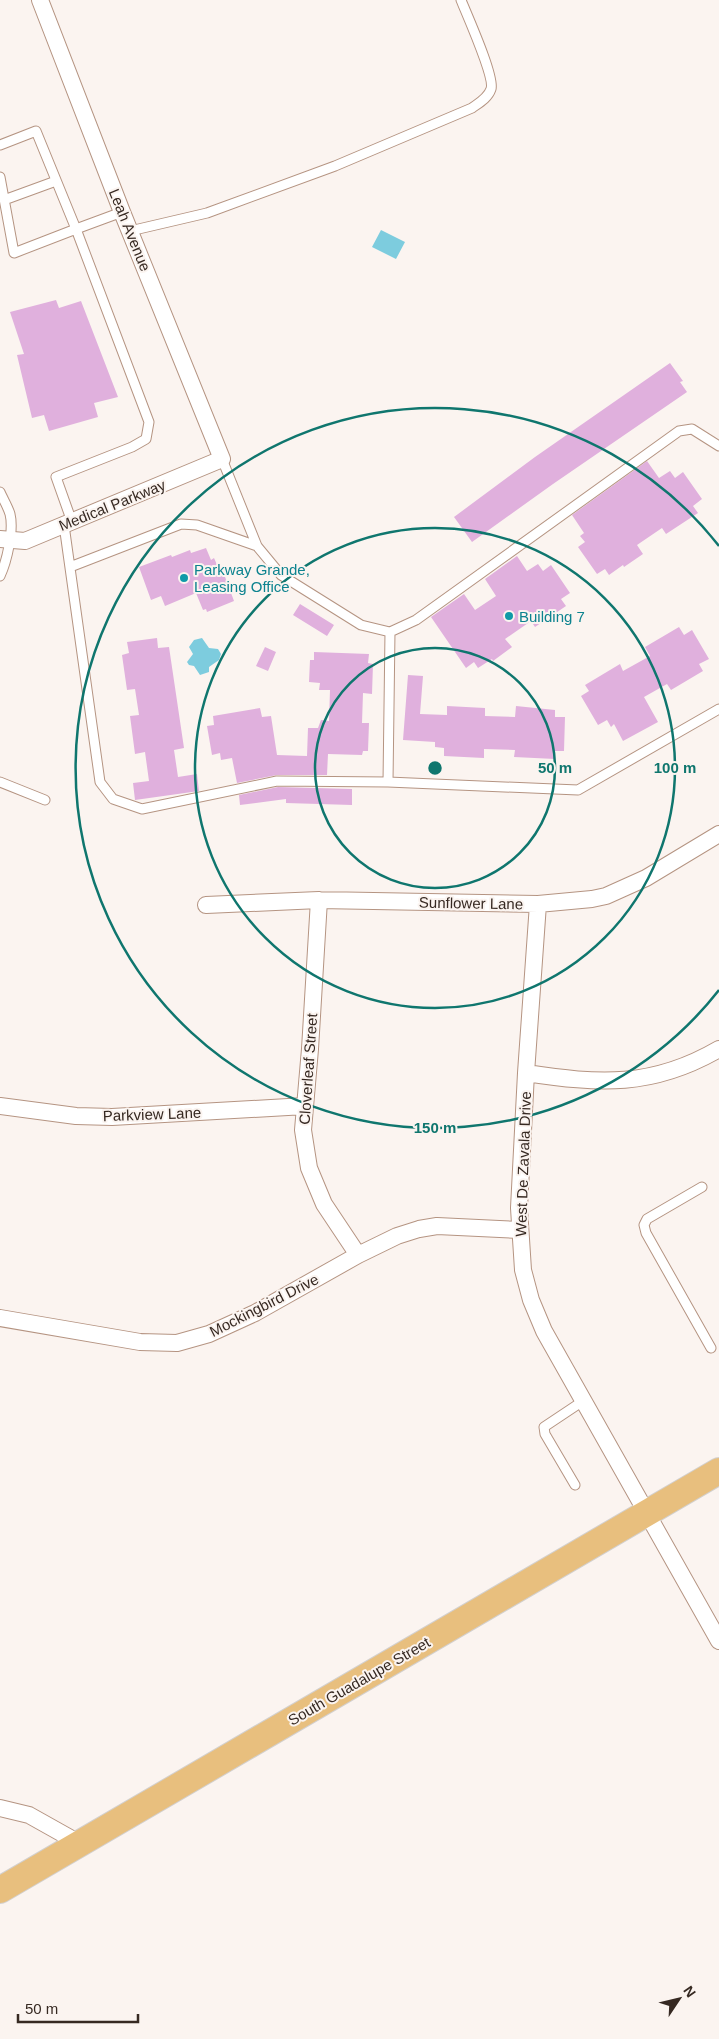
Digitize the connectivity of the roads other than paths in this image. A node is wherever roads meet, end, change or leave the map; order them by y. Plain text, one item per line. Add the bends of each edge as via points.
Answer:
1 (40, 0) edge
2 (461, 0) edge
3 (0, 145) edge
4 (0, 177) edge
5 (56, 181) junction
6 (4, 200) junction
7 (122, 212) junction
8 (76, 230) junction
9 (130, 231) junction
10 (719, 446) edge
11 (222, 459) junction
12 (0, 492) edge
13 (68, 523) junction
14 (5, 539) edge
15 (257, 546) junction
16 (70, 567) junction
17 (0, 576) edge
18 (390, 632) junction
19 (719, 709) edge
20 (0, 782) edge
21 (388, 782) junction
22 (45, 800) dead end
23 (719, 834) edge
24 (319, 900) junction
25 (538, 904) junction
26 (206, 905) dead end
27 (719, 1049) edge
28 (526, 1073) junction
29 (0, 1106) edge
30 (305, 1106) junction
31 (702, 1187) dead end
32 (520, 1230) junction
33 (358, 1255) junction
34 (0, 1318) edge
35 (711, 1348) dead end
36 (583, 1401) junction
37 (719, 1472) edge
38 (575, 1485) dead end
39 (646, 1514) junction
40 (719, 1641) edge
41 (0, 1808) edge
42 (80, 1843) junction
43 (0, 1890) edge

1 - 7 street, Leah Avenue
2 - 9 lane via 489,70 492,87 488,96 472,108 335,166 206,213
3 - 5 lane via 36,131
4 - 6 lane
5 - 6 lane
5 - 8 lane
6 - 8 lane via 14,253
7 - 8 lane
7 - 9 street, Leah Avenue
8 - 13 lane via 149,422 146,439 56,478
9 - 11 street, Leah Avenue
10 - 18 lane via 692,429 679,431 416,620
11 - 13 street, Medical Parkway
11 - 15 lane
12 - 14 lane via 10,515
13 - 14 street, Medical Parkway via 24,541
13 - 16 lane
14 - 17 lane via 5,564
15 - 16 lane via 197,525 181,524
15 - 18 lane via 281,576 361,625
16 - 21 lane via 100,782 113,799 142,809 277,781
18 - 21 lane
19 - 21 lane via 578,790
20 - 22 lane
23 - 25 street, Sunflower Lane via 646,878 606,896
24 - 25 street, Sunflower Lane
24 - 26 street, Sunflower Lane
24 - 30 street, Cloverleaf Street
25 - 28 street, West De Zavala Drive
27 - 28 street via 699,1061 635,1080 578,1081
28 - 32 street, West De Zavala Drive
29 - 30 street, Parkview Lane via 76,1116 112,1117
30 - 33 street, Cloverleaf Street via 304,1130 309,1168 324,1204
31 - 35 lane via 647,1219 644,1225
32 - 33 street, Mockingbird Drive via 437,1226 397,1236
32 - 36 street, West De Zavala Drive via 523,1270 531,1300 544,1331
33 - 34 street, Mockingbird Drive via 210,1334 177,1343 140,1342
36 - 38 lane via 544,1427 544,1434
36 - 39 street, West De Zavala Drive
37 - 39 main road, South Guadalupe Street
39 - 40 street, West De Zavala Drive
39 - 42 main road, South Guadalupe Street
41 - 42 street via 29,1815
42 - 43 main road, South Guadalupe Street

